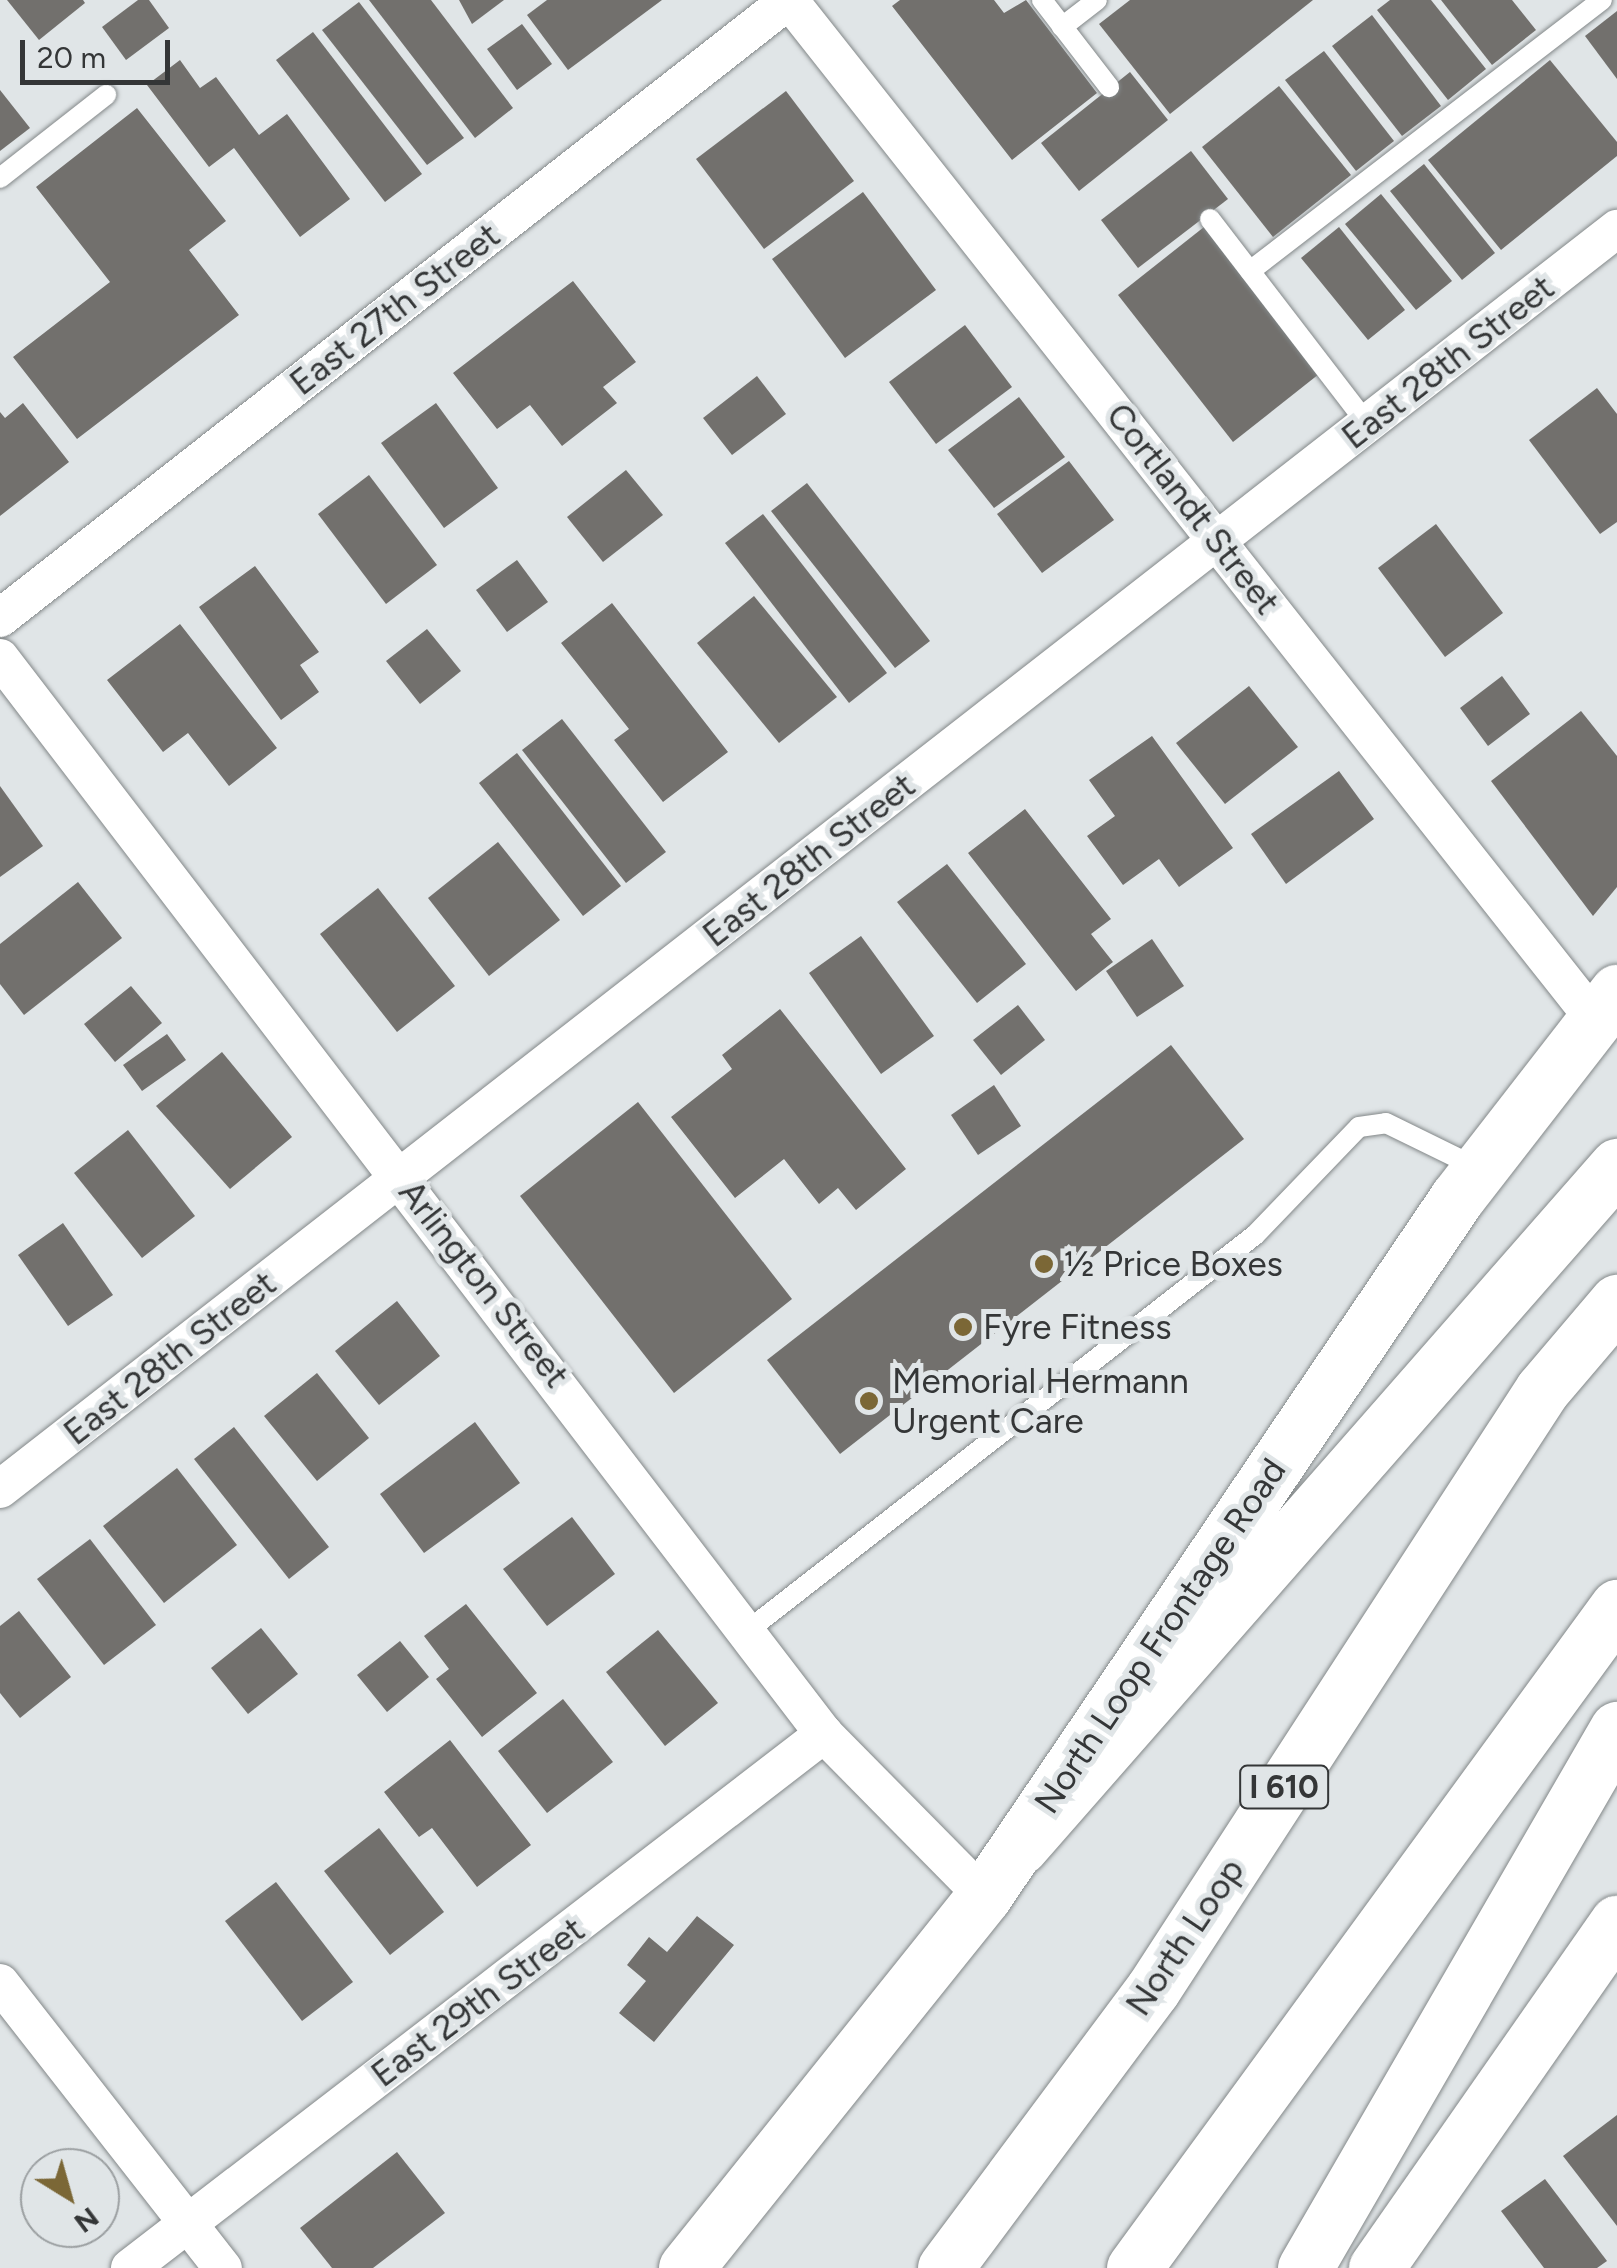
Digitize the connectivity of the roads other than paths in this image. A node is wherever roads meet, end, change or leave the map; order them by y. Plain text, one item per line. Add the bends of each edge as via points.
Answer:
1 (789, 0) edge
2 (1042, 0) edge
3 (1097, 0) edge
4 (1602, 0) edge
5 (1062, 26) junction
6 (1109, 87) dead end
7 (106, 95) dead end
8 (0, 178) edge
9 (1210, 219) dead end
10 (1617, 229) edge
11 (1250, 271) junction
12 (1368, 425) junction
13 (1219, 541) junction
14 (0, 618) edge
15 (0, 658) edge
16 (1606, 1006) edge
17 (1617, 1166) edge
18 (1480, 1169) junction
19 (401, 1176) junction
20 (1617, 1302) edge
21 (0, 1489) edge
22 (1617, 1607) edge
23 (751, 1628) junction
24 (1617, 1729) edge
25 (824, 1734) junction
26 (1020, 1847) junction
27 (984, 1896) junction
28 (1617, 1923) edge
29 (0, 1984) edge
30 (186, 2224) junction
31 (130, 2268) edge
32 (223, 2268) edge
33 (686, 2268) edge
34 (945, 2268) edge
35 (1134, 2268) edge
36 (1305, 2268) edge
37 (1376, 2268) edge

1 - 13 street, Cortlandt Street
1 - 14 street, East 27th Street
2 - 5 lane
3 - 5 lane
4 - 11 lane
5 - 6 lane
7 - 8 lane
9 - 11 lane
10 - 12 street, East 28th Street
11 - 12 lane
12 - 13 street, East 28th Street
13 - 16 street, Cortlandt Street
13 - 19 street, East 28th Street
15 - 19 street, Arlington Street
16 - 18 main road, North Loop Frontage Road
17 - 26 main road
18 - 23 lane via 1386,1123 1359,1127 1255,1235
18 - 26 main road, North Loop Frontage Road via 1187,1588
19 - 21 street, East 28th Street
19 - 23 street, Arlington Street
20 - 34 main road, North Loop / I 610 via 1542,1390 1153,1989
22 - 35 main road
23 - 25 street, Arlington Street
24 - 36 main road
25 - 27 street, Arlington Street
25 - 30 street, East 29th Street
26 - 27 main road, North Loop Frontage Road
27 - 33 main road, North Loop Frontage Road
28 - 37 main road
29 - 30 street
30 - 31 street, East 29th Street
30 - 32 street

